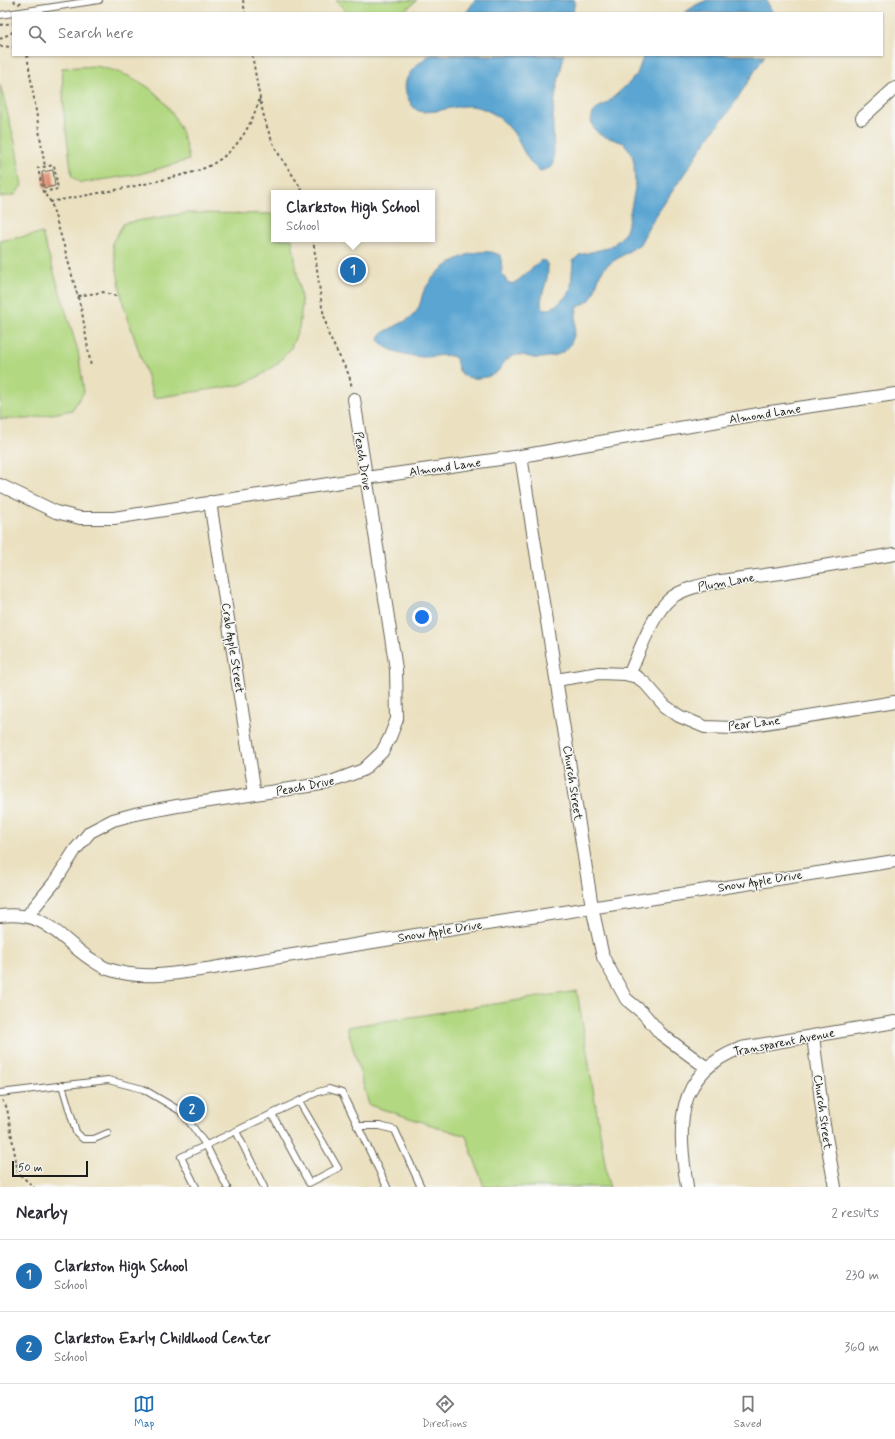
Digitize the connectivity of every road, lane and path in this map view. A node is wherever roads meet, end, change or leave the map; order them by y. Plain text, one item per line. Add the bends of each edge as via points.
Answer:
1 (23, 0) edge
2 (99, 0) edge
3 (243, 0) edge
4 (19, 4) dead end
5 (20, 12) edge
6 (245, 12) edge
7 (12, 13) edge
8 (0, 15) edge
9 (12, 23) edge
10 (0, 25) edge
11 (12, 33) edge
12 (0, 39) edge
13 (0, 46) edge
14 (12, 47) edge
15 (27, 56) edge
16 (252, 56) edge
17 (895, 88) edge
18 (260, 98) junction
19 (862, 118) dead end
20 (45, 167) junction
21 (302, 190) edge
22 (43, 192) junction
23 (50, 202) junction
24 (313, 242) edge
25 (78, 296) junction
26 (119, 297) dead end
27 (91, 367) dead end
28 (895, 394) edge
29 (354, 399) joint
30 (521, 456) junction
31 (366, 478) junction
32 (0, 485) edge
33 (210, 502) junction
34 (895, 554) edge
35 (629, 675) junction
36 (556, 680) junction
37 (895, 702) edge
38 (255, 794) junction
39 (895, 861) edge
40 (592, 907) junction
41 (0, 916) edge
42 (27, 916) junction
43 (895, 1022) edge
44 (813, 1036) junction
45 (707, 1068) junction
46 (62, 1085) junction
47 (0, 1093) edge
48 (0, 1097) edge
49 (300, 1101) junction
50 (272, 1114) junction
51 (357, 1126) junction
52 (236, 1131) junction
53 (108, 1133) dead end
54 (206, 1145) junction
55 (34, 1187) edge
56 (196, 1187) edge
57 (227, 1187) edge
58 (264, 1187) edge
59 (387, 1187) edge
60 (421, 1187) edge
61 (688, 1187) edge
62 (835, 1187) edge

1 - 4 path
2 - 5 lane
3 - 6 path
7 - 8 lane
9 - 10 path
11 - 12 path
13 - 14 path
15 - 20 path
16 - 18 path
17 - 19 street
18 - 21 path via 274,146
18 - 23 path via 243,137 216,162 193,172 166,179
20 - 22 path via 38,168
20 - 22 path via 54,166 58,189
22 - 23 path
23 - 25 path
24 - 29 path via 322,307 329,336 349,375
25 - 26 path via 103,292
25 - 27 path
28 - 30 street, Almond Lane via 770,412
29 - 31 street, Peach Drive
30 - 31 street, Almond Lane
30 - 36 street, Church Street
31 - 33 street, Almond Lane
31 - 38 street, Peach Drive via 396,669 397,719 382,752 363,770 328,783
32 - 33 street, Almond Lane via 56,512 80,518 114,518
33 - 38 street, Crab Apple Street
34 - 35 street, Plum Lane via 713,582 679,594 671,598 660,610
35 - 36 street via 599,673
35 - 37 street, Pear Lane via 645,683 665,706 679,716 705,727 734,728
36 - 40 street, Church Street
38 - 42 street, Peach Drive via 135,814 113,820 90,832
39 - 40 street, Snow Apple Drive
40 - 42 street, Snow Apple Drive via 157,976 126,974 106,968 75,947 62,934
40 - 45 street, Church Street via 603,957 626,999 643,1013 661,1034
41 - 42 street, Snow Apple Drive
43 - 44 street, Transparent Avenue
44 - 45 street, Transparent Avenue via 741,1048 726,1054
44 - 62 street, Church Street
45 - 61 street, Transparent Avenue via 696,1079 684,1109 683,1157
46 - 47 lane
46 - 53 lane via 76,1132 83,1139 94,1139
46 - 54 lane via 108,1080 143,1089 182,1112
48 - 55 path via 7,1108 18,1173
49 - 50 lane
49 - 50 lane via 338,1168 309,1183
49 - 51 lane via 318,1092 329,1090 342,1093
50 - 52 lane
51 - 59 lane
51 - 60 lane via 380,1126 395,1130
52 - 54 lane
52 - 58 lane
54 - 56 lane via 181,1157
54 - 57 lane

